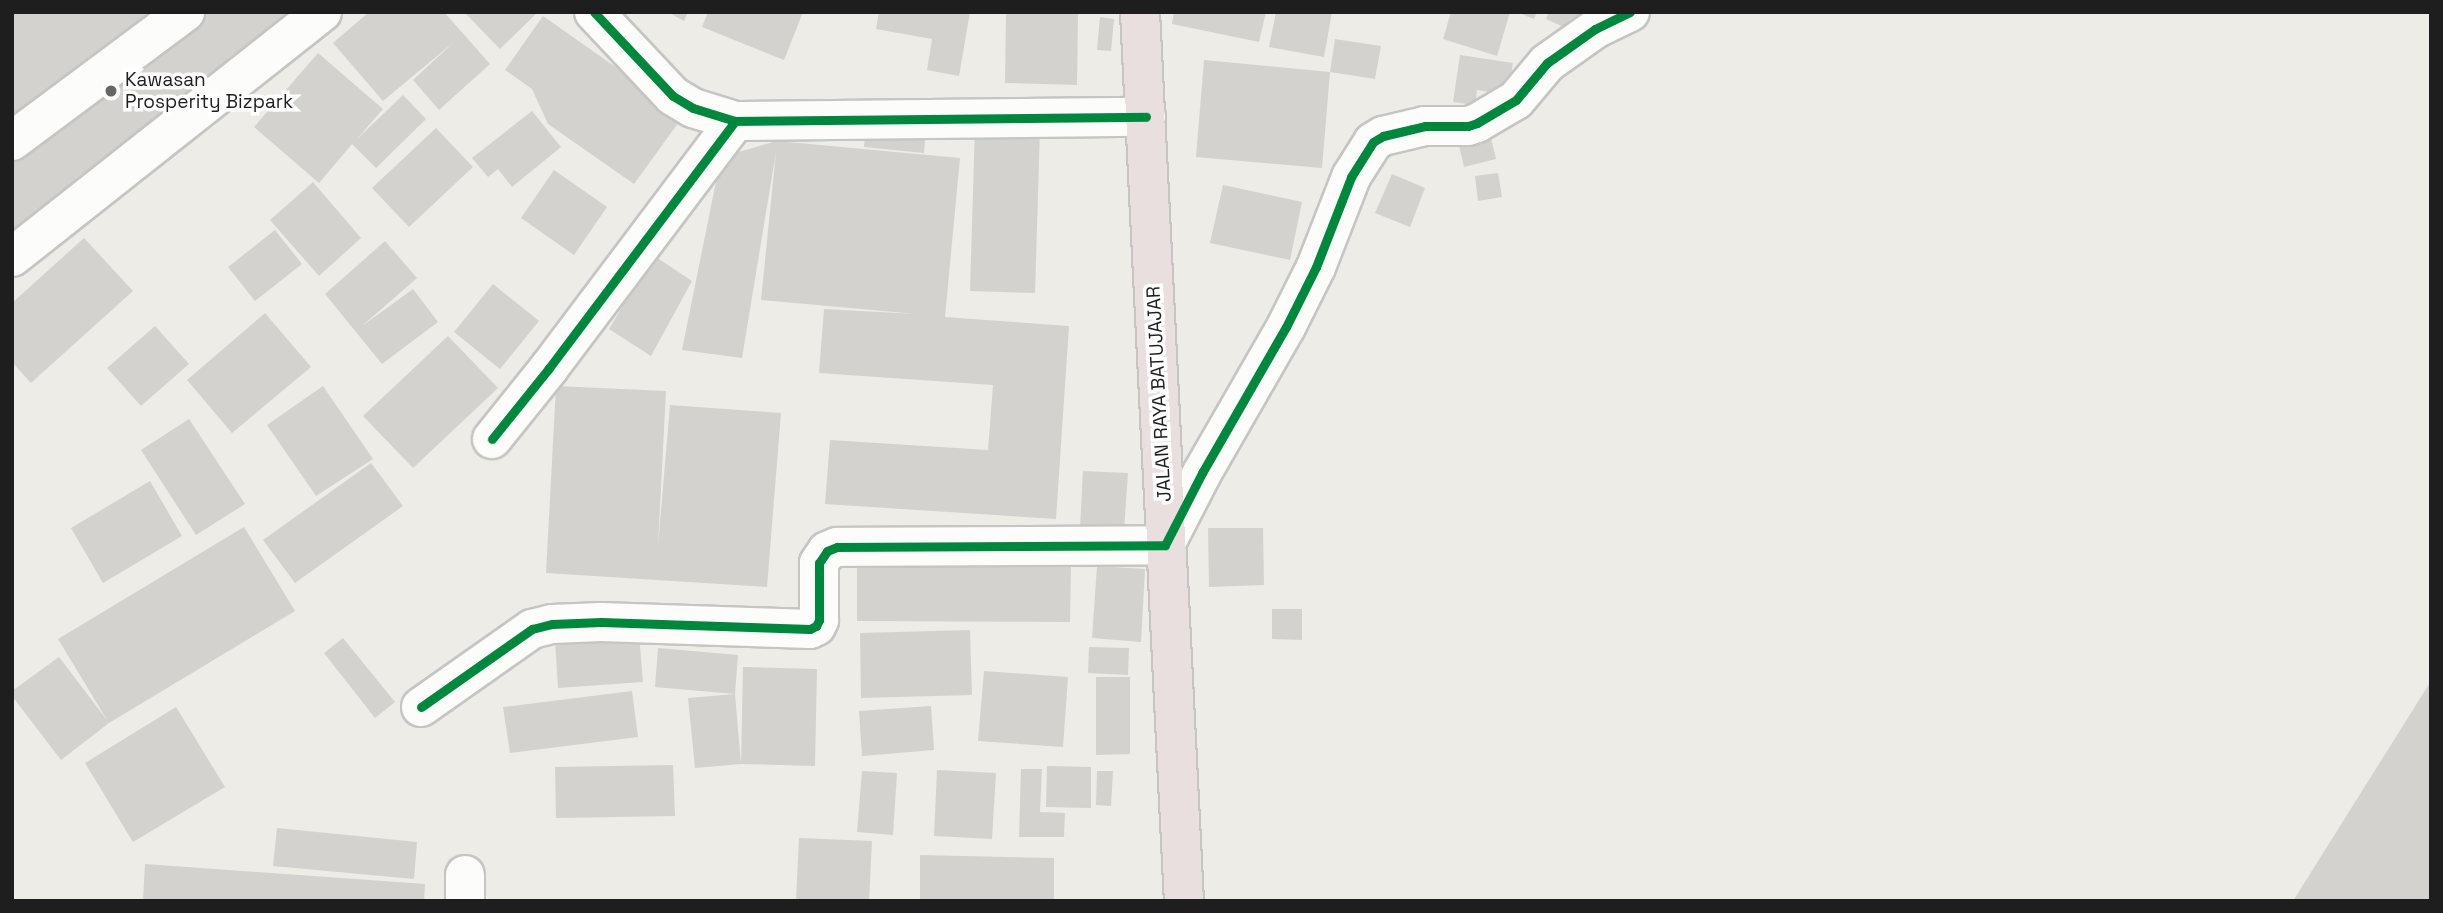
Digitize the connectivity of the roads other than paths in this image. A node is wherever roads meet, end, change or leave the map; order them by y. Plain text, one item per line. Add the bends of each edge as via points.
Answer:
1 (185, 12) edge
2 (323, 12) edge
3 (594, 12) edge
4 (1140, 12) edge
5 (1630, 12) edge
6 (1146, 117) junction
7 (735, 121) junction
8 (12, 141) edge
9 (12, 257) edge
10 (492, 439) dead end
11 (1165, 545) junction
12 (421, 708) dead end
13 (1184, 901) edge

1 - 8 street
2 - 9 street
3 - 7 street via 673,96 693,108
4 - 6 highway, JALAN RAYA BATUJAJAR
5 - 11 street via 1595,29 1548,63 1516,100 1477,123 1425,126 1373,142 1351,177 1316,267 1286,327
6 - 7 street
6 - 11 highway, JALAN RAYA BATUJAJAR
7 - 10 street
11 - 12 street via 837,547 827,551 819,563 819,620 810,629 552,624 532,629
11 - 13 highway, JALAN RAYA BATUJAJAR

